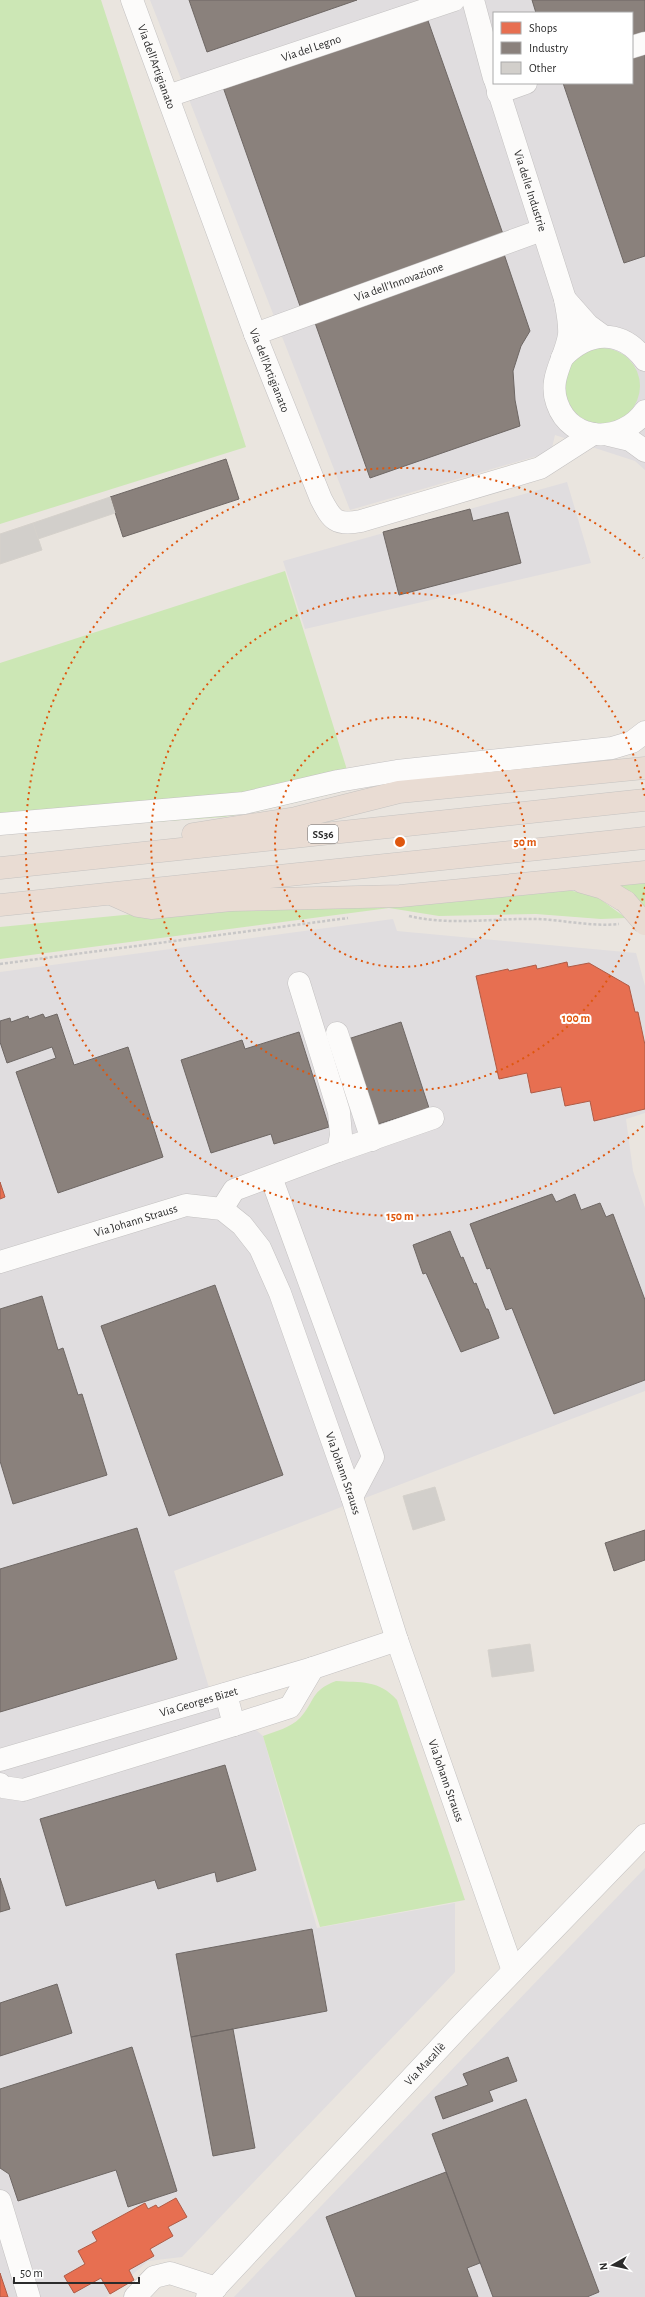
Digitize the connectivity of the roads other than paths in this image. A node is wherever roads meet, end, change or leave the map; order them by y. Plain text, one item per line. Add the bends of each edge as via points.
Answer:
1 (132, 0) edge
2 (454, 0) edge
3 (473, 0) edge
4 (645, 43) edge
5 (633, 47) edge
6 (493, 73) edge
7 (496, 84) edge
8 (168, 96) junction
9 (542, 230) junction
10 (565, 299) junction
11 (255, 334) junction
12 (611, 338) junction
13 (645, 339) edge
14 (562, 358) junction
15 (645, 360) edge
16 (645, 411) edge
17 (565, 418) junction
18 (601, 435) junction
19 (645, 451) edge
20 (554, 460) junction
21 (645, 732) edge
22 (645, 760) edge
23 (645, 768) edge
24 (620, 770) junction
25 (645, 800) edge
26 (0, 824) edge
27 (645, 838) edge
28 (99, 857) junction
29 (0, 868) edge
30 (645, 872) edge
31 (562, 880) junction
32 (104, 894) junction
33 (0, 905) edge
34 (632, 916) edge
35 (299, 983) dead end
36 (337, 1033) dead end
37 (433, 1118) dead end
38 (372, 1140) junction
39 (338, 1151) junction
40 (271, 1177) junction
41 (222, 1209) junction
42 (0, 1262) edge
43 (352, 1497) junction
44 (397, 1640) junction
45 (314, 1668) junction
46 (226, 1694) junction
47 (234, 1725) junction
48 (0, 1760) edge
49 (0, 1784) edge
50 (645, 1835) edge
51 (513, 1971) junction
52 (0, 2201) edge
53 (212, 2293) edge
54 (30, 2297) edge
55 (135, 2297) edge

1 - 8 street, Via dell'Artigianato
2 - 8 street, Via del Legno
3 - 6 street, Via delle Industrie
4 - 5 street
7 - 9 street, Via delle Industrie
8 - 11 street, Via dell'Artigianato
9 - 10 street, Via delle Industrie
9 - 11 street, Via dell'Innovazione
10 - 12 street, Via delle Industrie via 588,325
10 - 14 street, Via delle Industrie via 569,334
11 - 20 street, Via dell'Artigianato via 321,499 337,522 345,524 361,521 540,468
12 - 13 street
12 - 14 street, Via delle Industrie via 587,339 573,347
12 - 15 street, Via delle Industrie via 633,347
14 - 17 street, Via delle Industrie via 555,373 554,389 557,404
16 - 18 street via 639,420 625,430
17 - 18 street, Via delle Industrie via 578,428
17 - 20 street via 566,432
18 - 19 street, Via delle Industrie via 630,440
18 - 20 street, Via dell'Artigianato
21 - 26 street via 632,742 612,748 397,771 338,781 244,803
22 - 24 highway
23 - 24 highway
24 - 28 highway via 399,792 296,818 206,831
25 - 28 highway, SS36
27 - 32 highway
28 - 29 highway, SS36
30 - 31 highway
31 - 32 highway via 394,897 231,900 151,908 138,906 116,895
31 - 34 highway via 576,880 603,888
32 - 33 highway
35 - 39 street via 339,1112 341,1135
36 - 38 street
37 - 38 street
38 - 39 street
39 - 40 street
40 - 41 street via 234,1190
40 - 43 street via 373,1458
41 - 42 street, Via Johann Strauss via 186,1205
41 - 43 street, Via Johann Strauss via 242,1225 260,1248 280,1293
43 - 44 street, Via Johann Strauss
44 - 45 street, Via Georges Bizet
44 - 51 street, Via Johann Strauss
45 - 46 street, Via Georges Bizet
45 - 47 street via 290,1707
46 - 47 street
46 - 48 street, Via Georges Bizet
47 - 49 street via 23,1790 3,1787
50 - 51 street, Via Macallè
51 - 53 street, Via Macallè
52 - 54 street
53 - 55 street via 170,2273 154,2277

